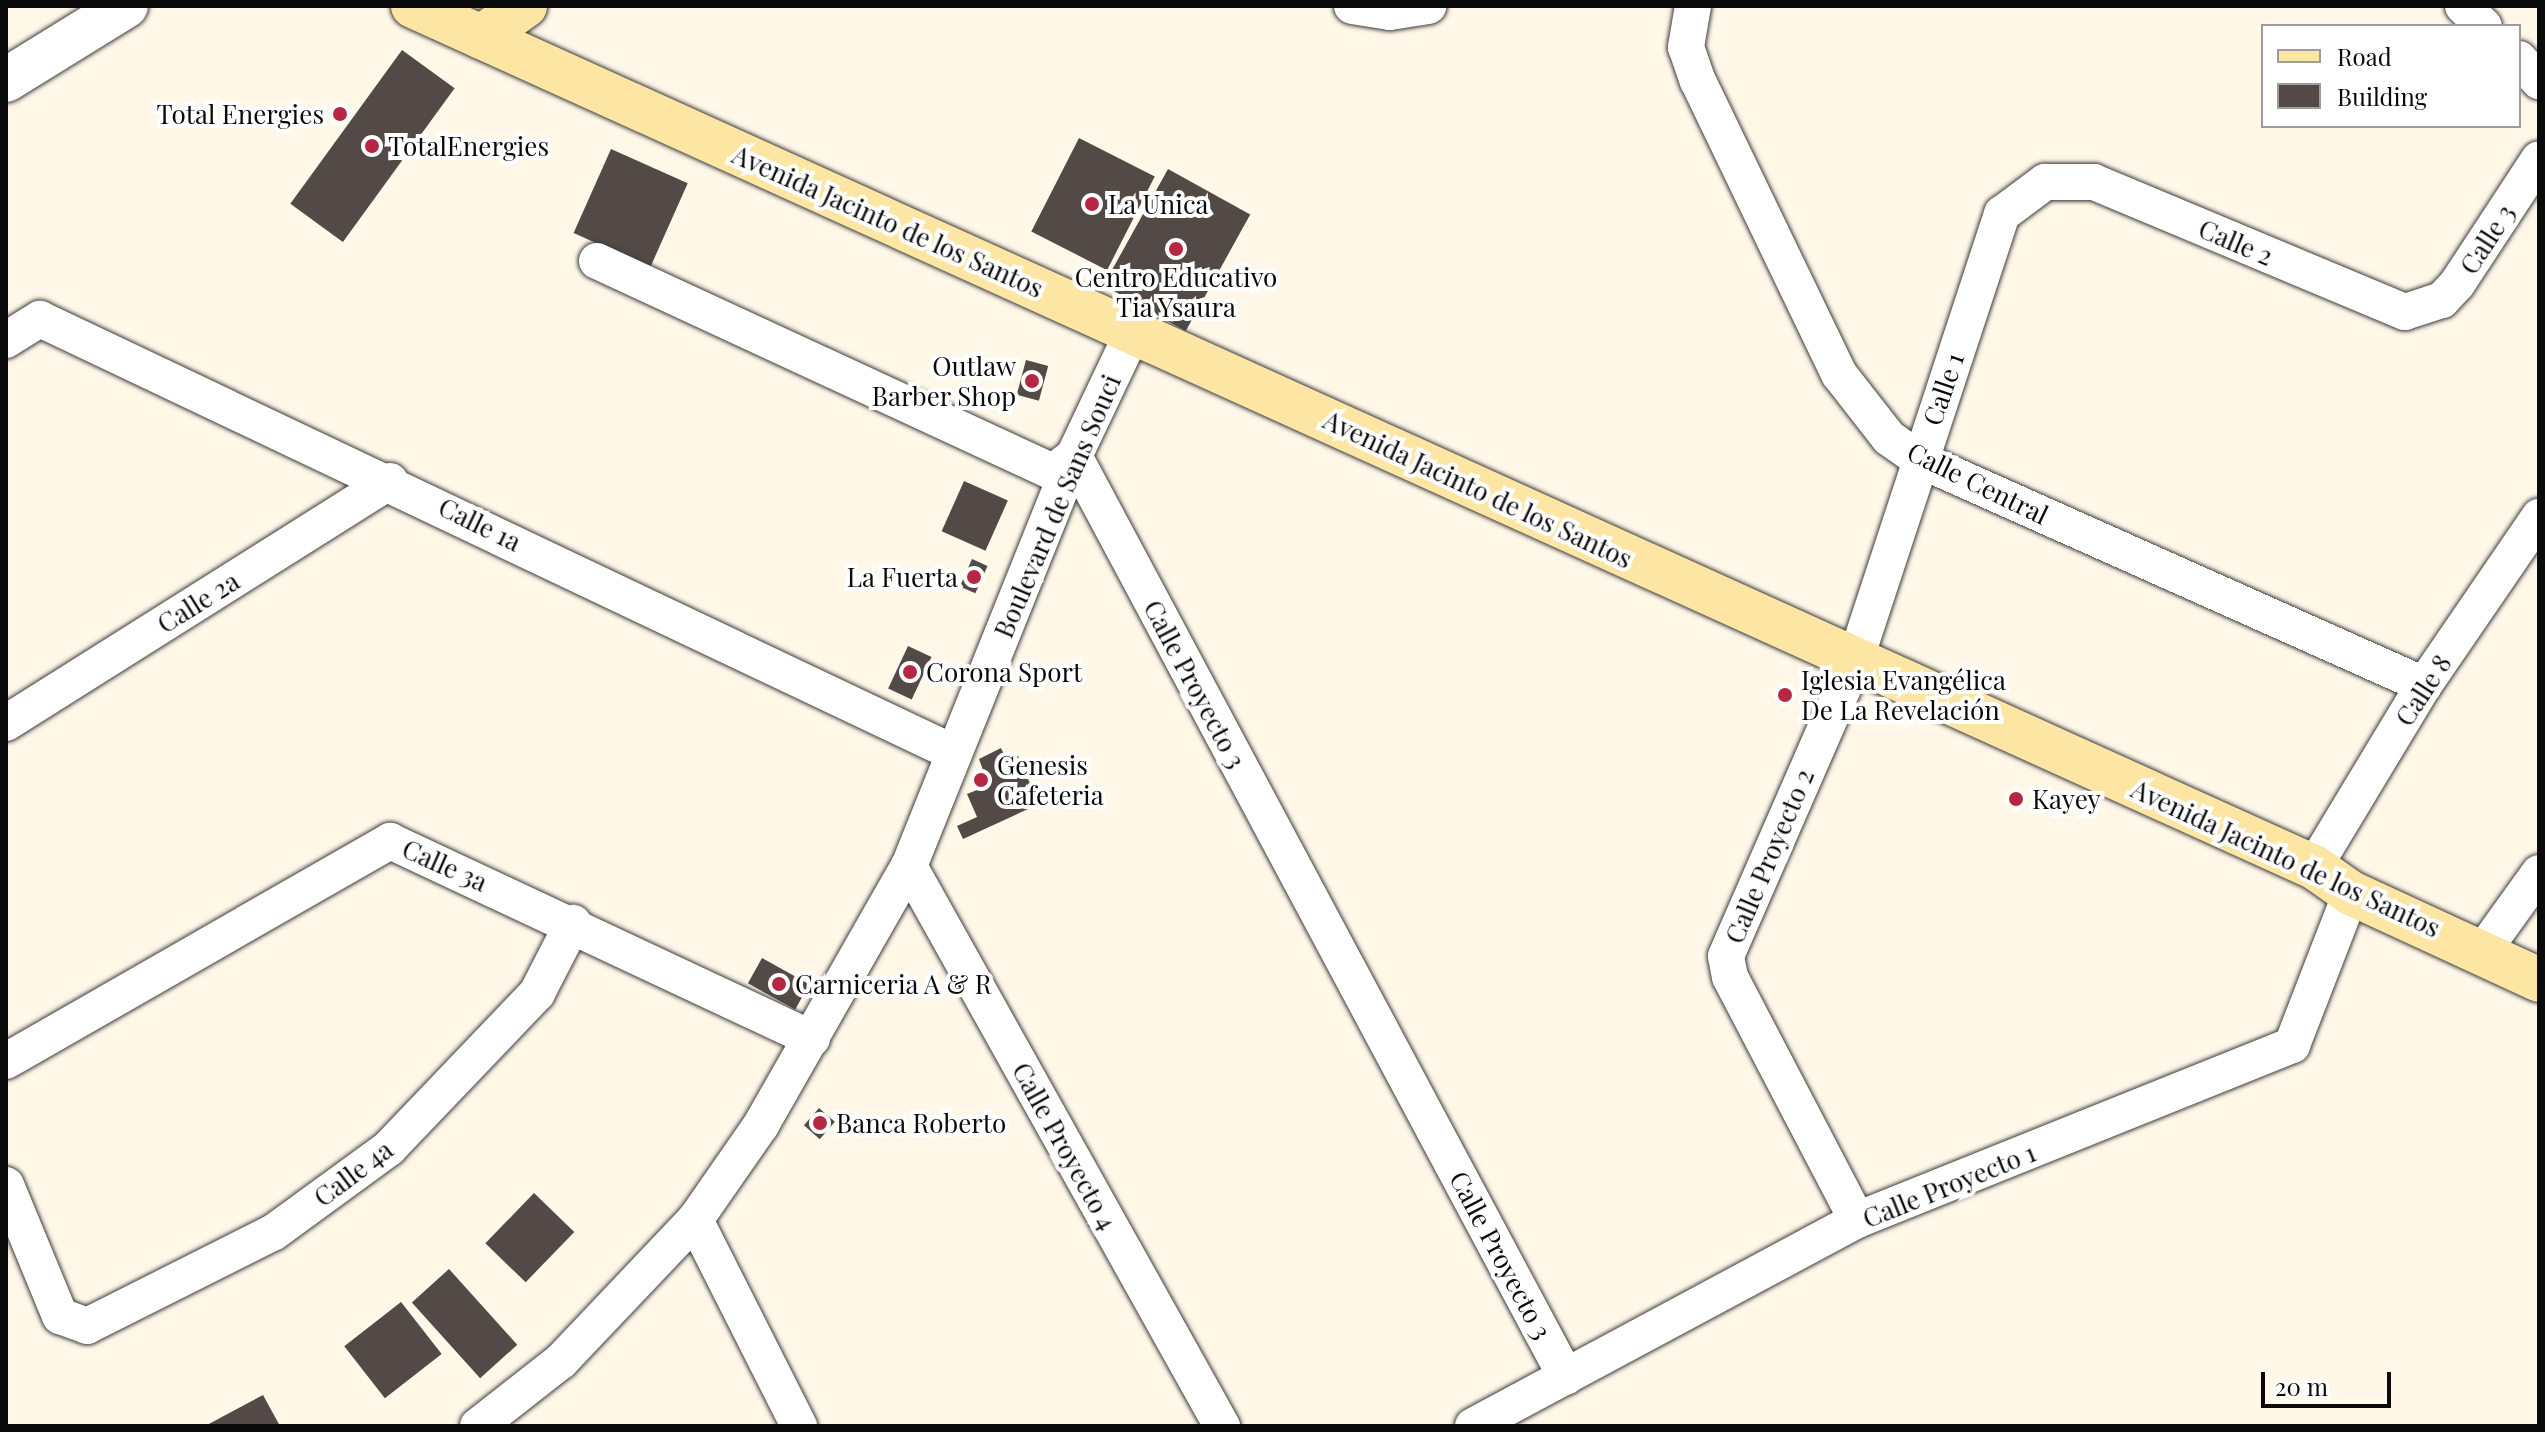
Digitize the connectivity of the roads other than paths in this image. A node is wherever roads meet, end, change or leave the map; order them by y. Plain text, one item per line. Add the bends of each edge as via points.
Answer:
1 (126, 6) edge
2 (413, 6) edge
3 (525, 6) edge
4 (1352, 6) edge
5 (1429, 6) edge
6 (1693, 6) edge
7 (2463, 6) edge
8 (2482, 24) edge
9 (481, 37) junction
10 (2521, 61) edge
11 (6, 80) edge
12 (2539, 81) edge
13 (2539, 159) edge
14 (2045, 182) joint
15 (597, 261) dead end
16 (2425, 309) joint
17 (1133, 332) junction
18 (6, 340) edge
19 (1074, 456) junction
20 (1920, 460) junction
21 (390, 481) junction
22 (2539, 517) edge
23 (1855, 661) junction
24 (2424, 685) junction
25 (6, 723) edge
26 (954, 753) junction
27 (909, 866) junction
28 (2314, 867) junction
29 (2539, 873) edge
30 (2351, 893) junction
31 (573, 923) junction
32 (2483, 951) junction
33 (2539, 980) edge
34 (812, 1039) junction
35 (6, 1061) edge
36 (6, 1185) edge
37 (695, 1220) junction
38 (1857, 1220) junction
39 (1566, 1377) junction
40 (478, 1426) edge
41 (799, 1426) edge
42 (1222, 1426) edge
43 (1473, 1426) edge

1 - 11 street
2 - 9 main road, Avenida Jacinto de los Santos
3 - 9 main road
4 - 5 street via 1390,12
6 - 20 street, Calle Central via 1686,47 1698,81 1839,374 1861,408
7 - 8 street
9 - 17 main road, Avenida Jacinto de los Santos
10 - 12 street
13 - 16 street, Calle 3 via 2457,284
14 - 16 street, Calle 2 via 2094,182 2390,308
14 - 20 street, Calle 1 via 2002,214
15 - 19 street via 1053,472
17 - 19 street, Boulevard de Sans Souci
17 - 23 main road, Avenida Jacinto de los Santos
18 - 21 street, Calle 1a via 40,319
19 - 26 street, Boulevard de Sans Souci
19 - 39 street, Calle Proyecto 3
20 - 23 street, Calle 1
20 - 24 street, Calle Central
21 - 25 street, Calle 2a
21 - 26 street, Calle 1a
22 - 24 street, Calle 8
23 - 28 main road, Avenida Jacinto de los Santos
23 - 38 street, Calle Proyecto 2 via 1726,956 1730,977
24 - 28 street, Calle 8
26 - 27 street, Boulevard de Sans Souci
27 - 34 street, Boulevard de Sans Souci
27 - 42 street, Calle Proyecto 4
28 - 30 main road, Avenida Jacinto de los Santos
29 - 32 street
30 - 32 main road, Avenida Jacinto de los Santos
30 - 38 street, Calle Proyecto 1 via 2292,1045
31 - 34 street, Calle 3a
31 - 35 street, Calle 3a via 390,841
31 - 36 street, Calle 4a via 537,993 389,1148 274,1232 87,1326 60,1316
32 - 33 main road, Avenida Jacinto de los Santos
34 - 37 street, Boulevard de Sans Souci
37 - 40 street, Boulevard de Sans Souci via 561,1361
37 - 41 street
38 - 39 street, Calle Proyecto 1
39 - 43 street, Calle Proyecto 1

